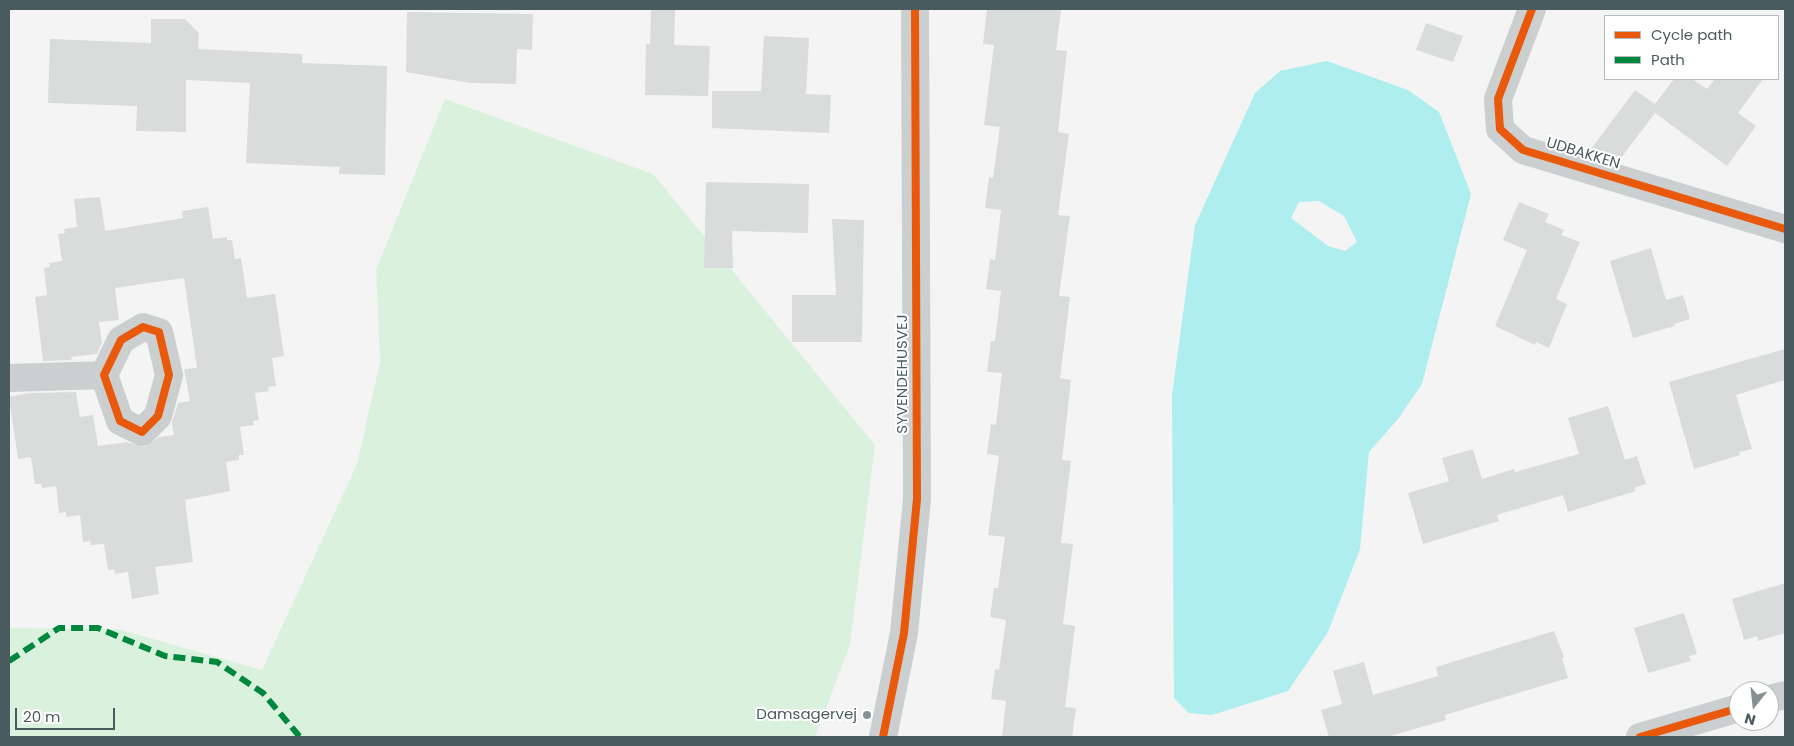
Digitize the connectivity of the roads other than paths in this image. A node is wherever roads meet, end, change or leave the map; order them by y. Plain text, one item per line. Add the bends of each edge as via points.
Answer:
1 (915, 9) edge
2 (1532, 9) edge
3 (1785, 229) edge
4 (104, 375) dead end
5 (9, 378) edge
6 (1729, 711) edge
7 (883, 737) edge
8 (1640, 737) edge

1 - 7 street, SYVENDEHUSVEJ via 917,499 904,633
2 - 3 street, UDBAKKEN via 1498,99 1500,129 1523,150
4 - 5 street
6 - 8 street

